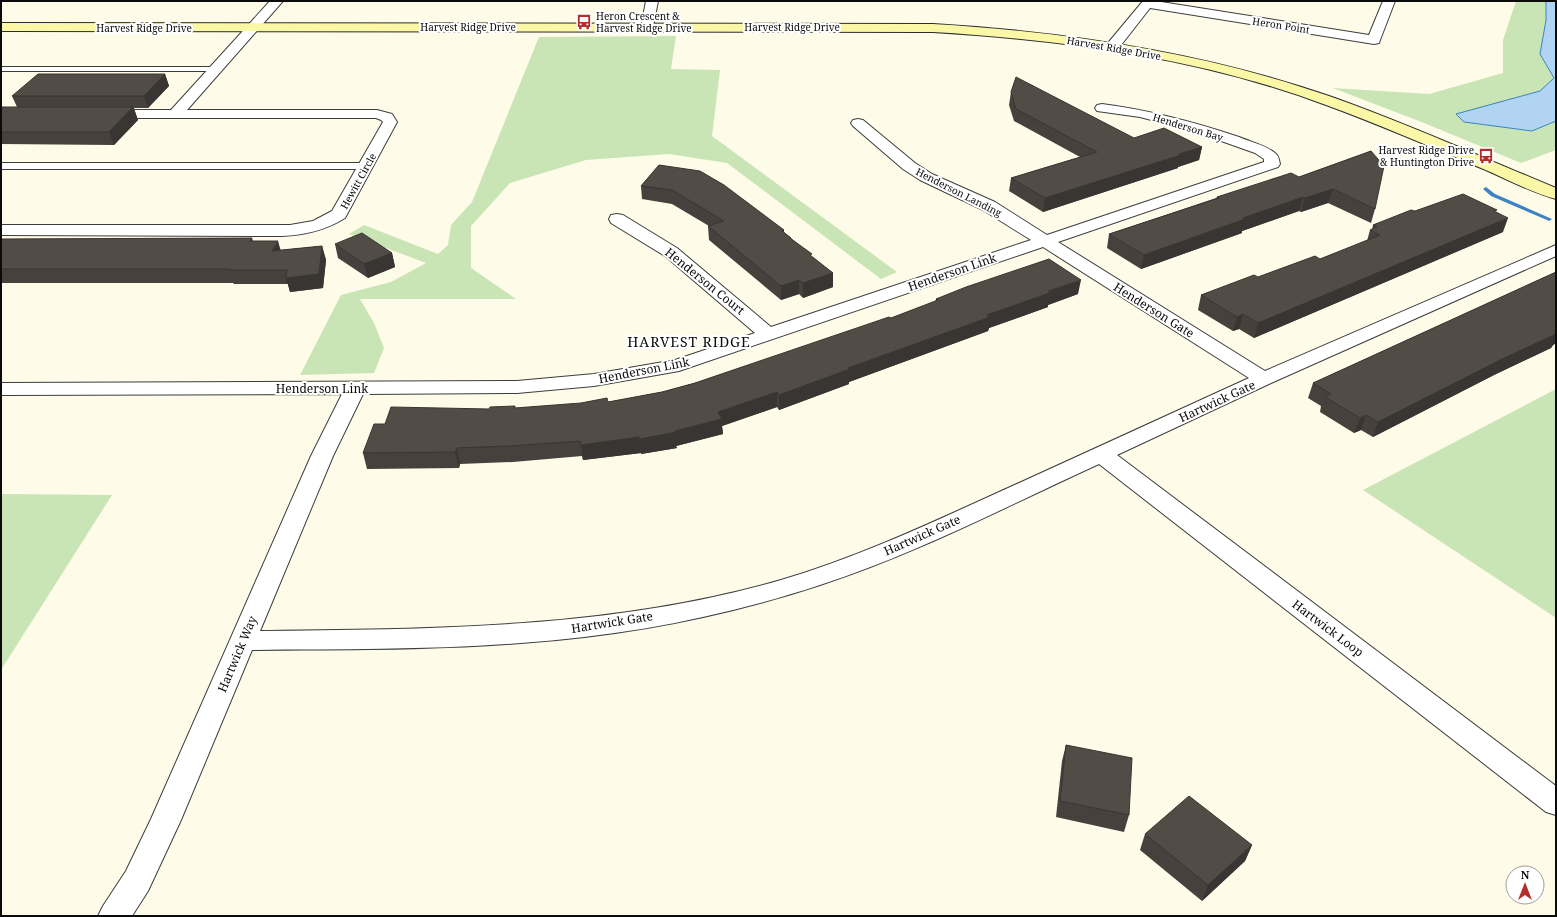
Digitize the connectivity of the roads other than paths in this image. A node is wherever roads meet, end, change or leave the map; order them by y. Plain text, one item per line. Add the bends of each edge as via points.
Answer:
1 (277, 1) edge
2 (652, 1) edge
3 (1389, 1) edge
4 (1148, 2) edge
5 (1, 27) edge
6 (647, 27) junction
7 (252, 28) junction
8 (1113, 46) junction
9 (1, 69) edge
10 (217, 69) junction
11 (1102, 108) dead end
12 (89, 114) edge
13 (176, 114) junction
14 (858, 123) dead end
15 (1271, 157) joint
16 (1, 166) edge
17 (365, 166) junction
18 (1556, 194) edge
19 (617, 218) dead end
20 (1, 230) edge
21 (1045, 240) junction
22 (1556, 250) edge
23 (769, 335) junction
24 (1264, 379) junction
25 (1, 389) edge
26 (355, 389) junction
27 (1101, 454) junction
28 (242, 641) junction
29 (1556, 803) edge
30 (114, 916) edge

1 - 7 street
2 - 6 street
3 - 4 street, Heron Point via 1374,40
4 - 8 street
5 - 7 street, Harvest Ridge Drive
6 - 7 street, Harvest Ridge Drive
6 - 8 street, Harvest Ridge Drive via 940,28 1022,33
7 - 10 street
8 - 18 street, Harvest Ridge Drive via 1225,69 1318,97
9 - 10 lane
10 - 13 street
11 - 15 street, Henderson Bay via 1140,113 1198,128 1260,150
12 - 13 street, Hewitt Circle
13 - 17 street, Hewitt Circle via 377,114 387,117 390,122 388,127
14 - 21 street, Henderson Landing via 926,177 989,206
15 - 21 street, Henderson Link via 1272,164
16 - 17 lane
17 - 20 street, Hewitt Circle via 339,214 329,221 301,230
19 - 23 street, Henderson Court via 671,252
21 - 23 street, Henderson Link
21 - 24 street, Henderson Gate
22 - 24 street, Hartwick Gate
23 - 26 street, Henderson Link via 680,365 594,380 517,387
24 - 27 street, Hartwick Gate
25 - 26 street, Henderson Link
26 - 28 street, Hartwick Way via 322,456
27 - 28 street, Hartwick Gate via 915,540 864,560 811,579 693,609 563,630 491,636
27 - 29 street, Hartwick Loop
28 - 30 street, Hartwick Way via 166,820 137,881

